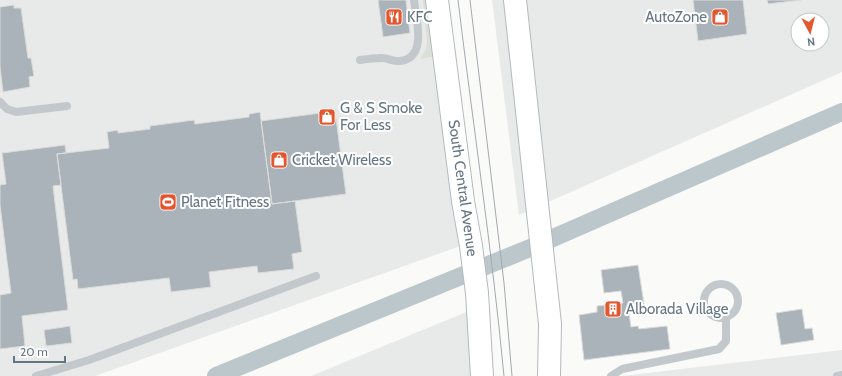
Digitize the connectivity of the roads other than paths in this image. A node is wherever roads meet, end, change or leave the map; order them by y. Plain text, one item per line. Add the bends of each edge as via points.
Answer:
1 (414, 0) edge
2 (436, 0) edge
3 (514, 0) edge
4 (360, 60) dead end
5 (0, 102) edge
6 (67, 106) dead end
7 (316, 276) dead end
8 (726, 318) junction
9 (842, 375) edge
10 (36, 376) edge
11 (482, 376) edge
12 (549, 376) edge
13 (611, 376) edge
14 (837, 376) edge

1 - 4 lane via 418,41 416,51 411,57 400,61 383,58
2 - 11 main road, South Central Avenue via 477,293
3 - 12 main road via 550,324
5 - 6 lane via 7,109 16,112
7 - 10 lane via 89,360
8 - 8 lane via 735,311 739,300 730,286 719,284 709,289 704,304 706,310 715,317
8 - 13 lane via 726,341 719,349 622,369
9 - 14 lane

